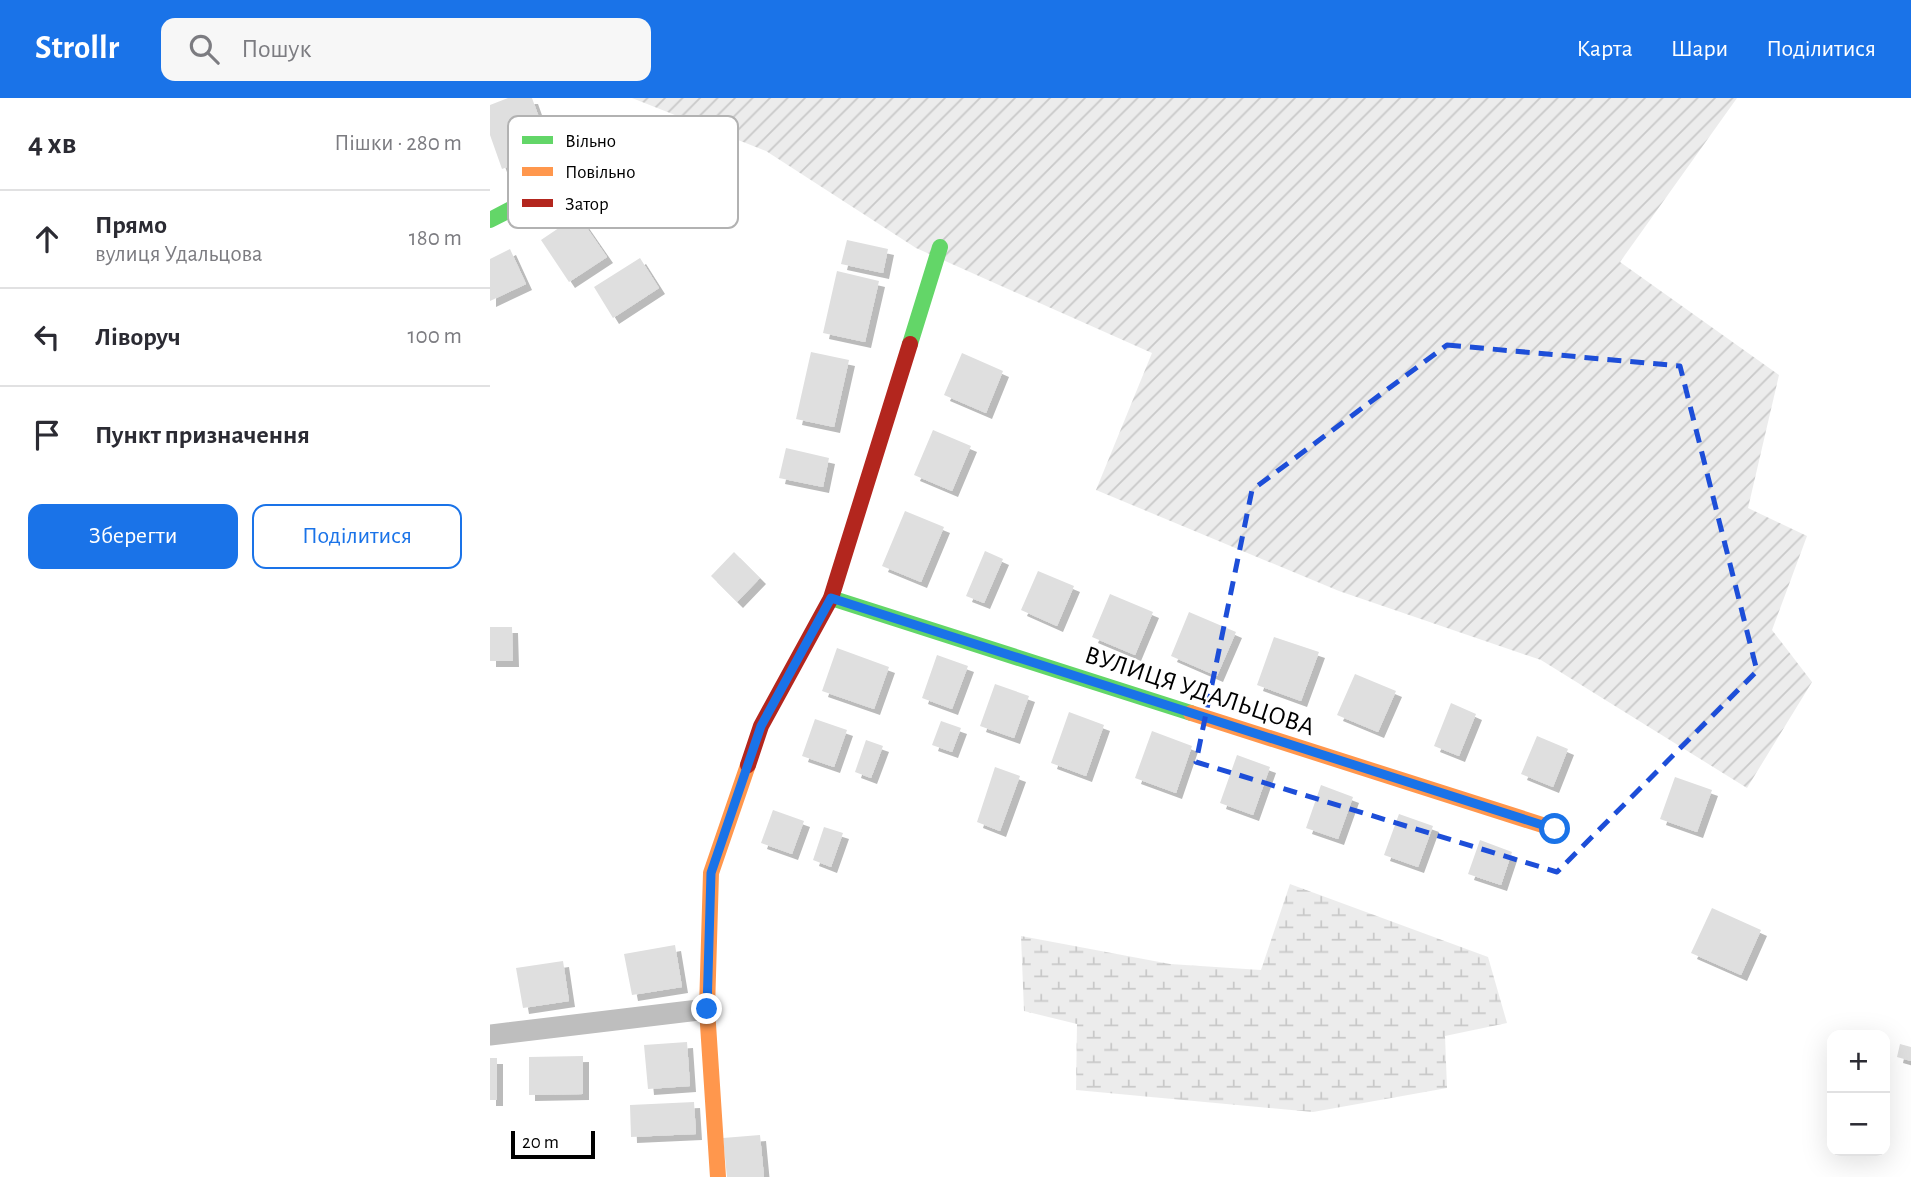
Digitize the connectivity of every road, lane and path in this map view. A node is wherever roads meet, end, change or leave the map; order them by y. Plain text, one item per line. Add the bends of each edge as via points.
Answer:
1 (508, 211) edge
2 (490, 220) edge
3 (940, 247) dead end
4 (831, 598) junction
5 (1555, 829) dead end
6 (707, 1009) junction
7 (490, 1035) edge
8 (718, 1177) edge

1 - 2 street
3 - 4 street
4 - 5 street, ВУЛИЦЯ УДАЛЬЦОВА
4 - 6 street via 761,726 711,873
6 - 7 street
6 - 8 street

